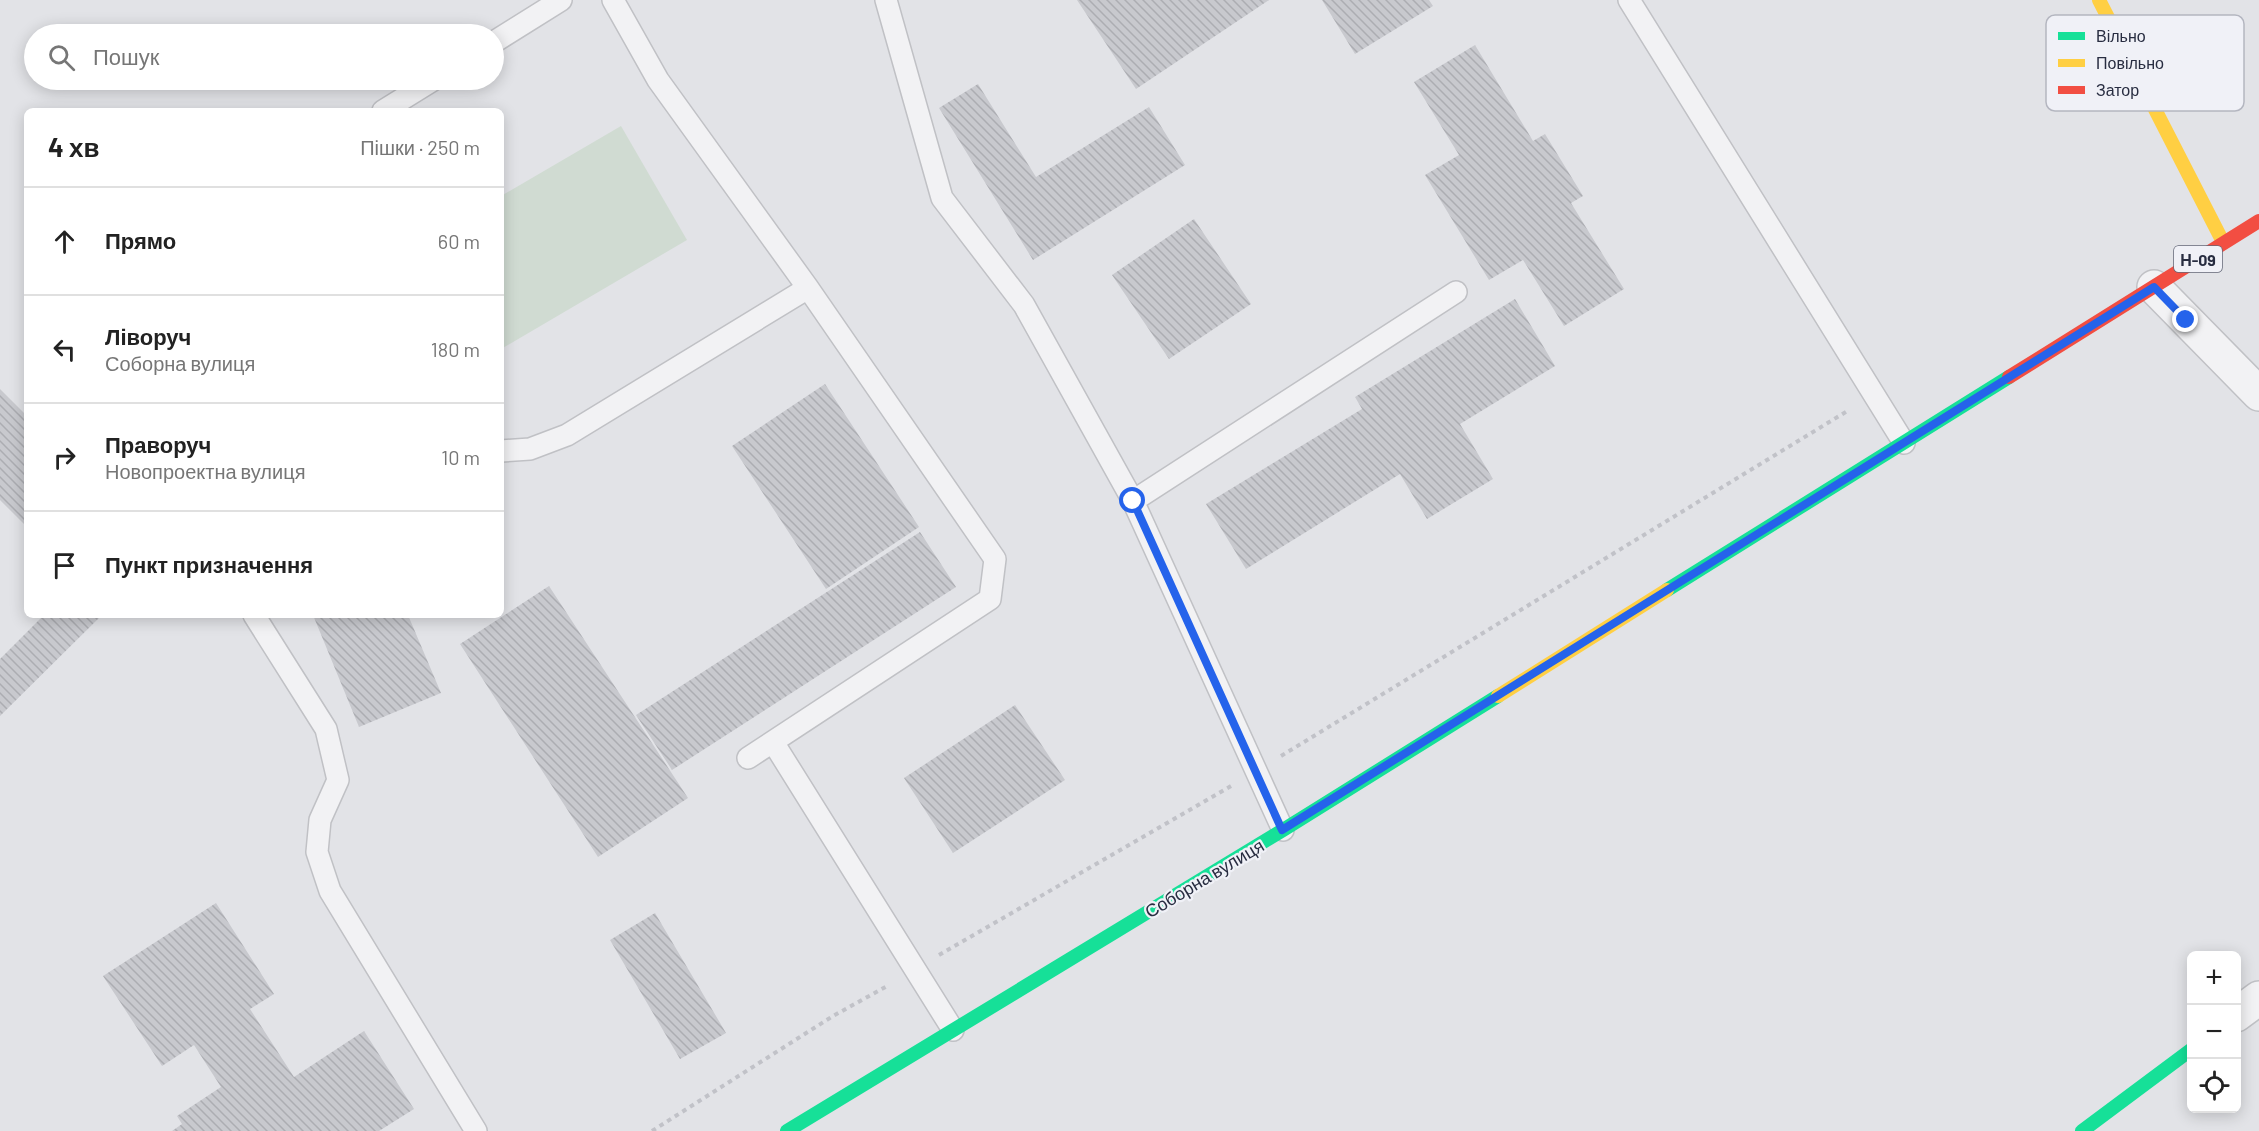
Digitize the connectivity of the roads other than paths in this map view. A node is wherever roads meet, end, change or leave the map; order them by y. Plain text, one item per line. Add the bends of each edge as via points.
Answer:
1 (561, 0) edge
2 (613, 0) edge
3 (886, 0) edge
4 (1629, 0) edge
5 (2099, 0) edge
6 (2107, 15) edge
7 (504, 36) edge
8 (417, 90) edge
9 (388, 108) edge
10 (2156, 111) edge
11 (2259, 221) edge
12 (2223, 242) junction
13 (808, 288) junction
14 (1456, 292) dead end
15 (2146, 292) junction
16 (2259, 394) edge
17 (1904, 443) junction
18 (504, 451) edge
19 (1133, 501) junction
20 (256, 618) edge
21 (772, 742) junction
22 (748, 758) dead end
23 (1282, 830) junction
24 (2259, 998) edge
25 (2241, 1011) edge
26 (953, 1030) junction
27 (2187, 1053) edge
28 (476, 1131) edge
29 (787, 1131) edge
30 (2082, 1131) edge

1 - 7 lane
2 - 13 lane via 658,80
3 - 19 lane via 942,198 1024,305
4 - 17 lane
5 - 6 main road
8 - 9 lane
10 - 12 main road
11 - 12 main road, Н-09
12 - 15 main road, Н-09
13 - 18 lane via 567,435 530,449
13 - 21 lane via 995,559 990,599
14 - 19 lane
15 - 16 street
15 - 17 main road, Соборна вулиця / Н-09
17 - 23 main road, Соборна вулиця / Н-09
19 - 23 lane
20 - 28 lane via 326,729 338,780 320,819 317,852 330,891
21 - 22 lane
21 - 26 lane
23 - 26 main road, Соборна вулиця / Н-09
24 - 25 street
26 - 29 main road, Соборна вулиця / Н-09
27 - 30 main road

